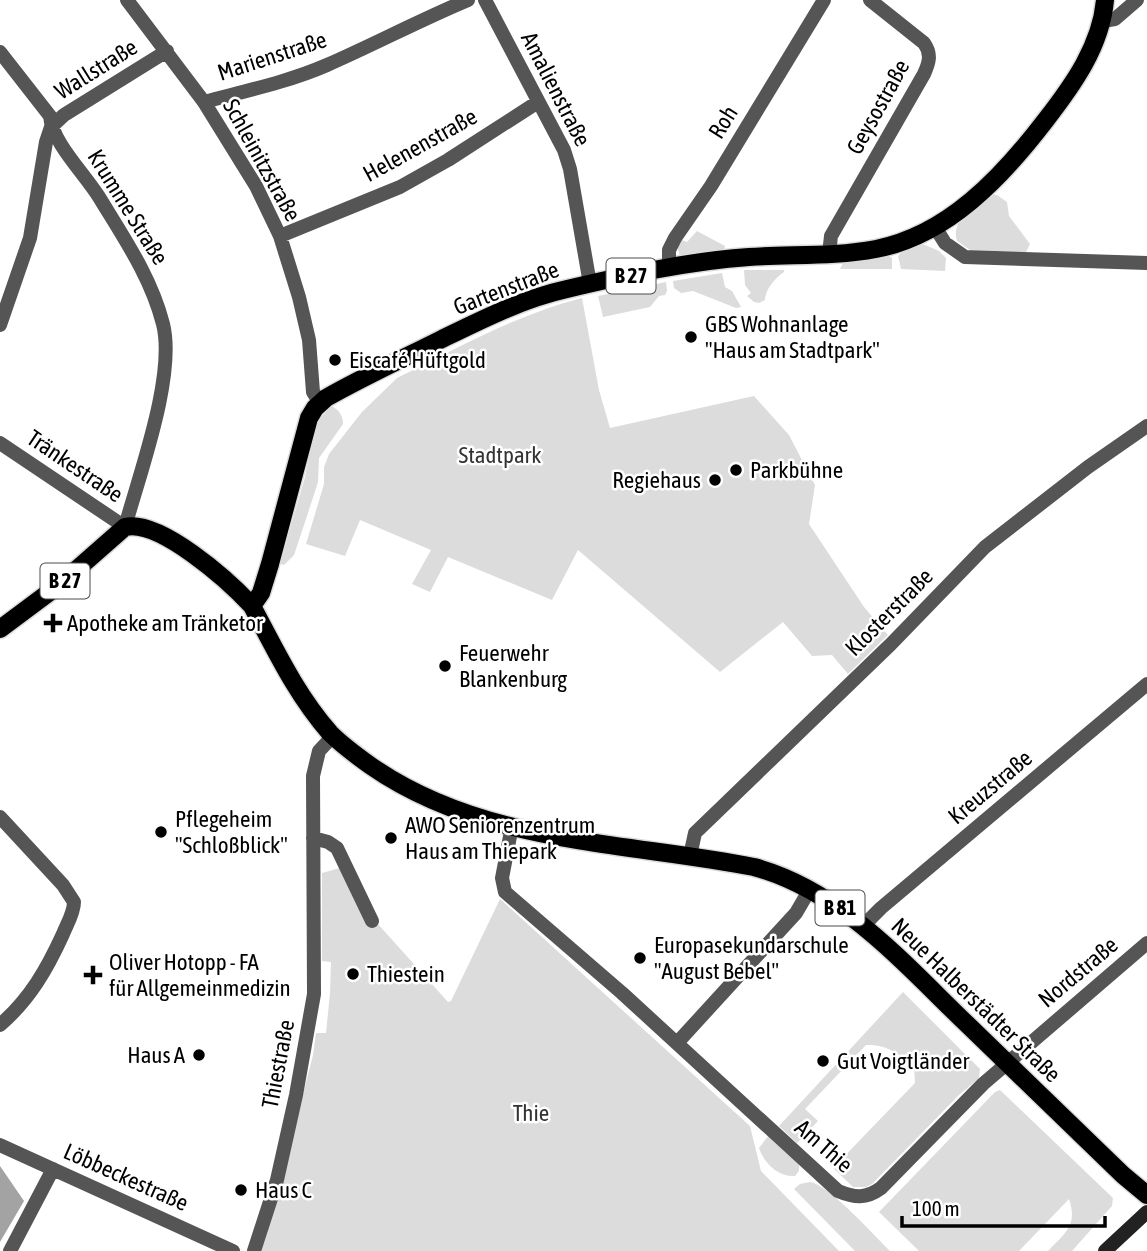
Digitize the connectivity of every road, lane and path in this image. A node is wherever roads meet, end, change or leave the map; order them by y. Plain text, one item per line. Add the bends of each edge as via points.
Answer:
1 (127, 0) edge
2 (468, 0) edge
3 (485, 0) edge
4 (824, 0) edge
5 (870, 0) edge
6 (1105, 0) edge
7 (1137, 0) edge
8 (1102, 21) junction
9 (167, 51) junction
10 (0, 52) edge
11 (204, 102) junction
12 (538, 102) junction
13 (51, 127) junction
14 (935, 227) junction
15 (280, 236) junction
16 (829, 254) junction
17 (1147, 263) edge
18 (669, 269) junction
19 (590, 284) junction
20 (0, 325) edge
21 (320, 403) junction
22 (1147, 426) edge
23 (0, 443) edge
24 (125, 527) junction
25 (252, 606) junction
26 (0, 629) edge
27 (1147, 684) edge
28 (333, 736) junction
29 (0, 817) edge
30 (512, 826) junction
31 (313, 838) junction
32 (690, 856) junction
33 (810, 889) junction
34 (372, 921) dead end
35 (863, 926) junction
36 (1147, 943) edge
37 (0, 1025) edge
38 (677, 1043) junction
39 (1006, 1063) junction
40 (0, 1145) edge
41 (53, 1169) junction
42 (1147, 1195) edge
43 (1147, 1212) edge
44 (10, 1251) edge
45 (233, 1251) edge
46 (254, 1251) edge
47 (1105, 1251) edge

1 - 9 street, Schleinitzstraße
2 - 11 street, Marienstraße via 326,66
3 - 12 street, Amalienstraße
4 - 18 street, Roh via 675,238 669,250
5 - 16 street, Geysostraße via 925,43 929,60 831,236
6 - 8 main road, B 27
7 - 8 street via 1115,19
8 - 14 main road, B 27 via 1088,58 1038,131 986,187
9 - 11 street, Schleinitzstraße
9 - 13 street, Wallstraße
10 - 13 street, Krumme Straße via 50,116
11 - 15 street, Schleinitzstraße
12 - 15 street, Helenenstraße via 400,187
12 - 19 street, Amalienstraße via 570,169
13 - 20 street via 30,238
13 - 24 street, Krumme Straße via 141,265 164,326 163,384
14 - 16 main road, Gartenstraße / B 27 via 892,245
14 - 17 street via 951,249 972,258
15 - 21 street, Schleinitzstraße via 310,340 313,392
16 - 18 main road, Gartenstraße / B 27 via 751,257
18 - 19 main road, Gartenstraße / B 27
19 - 21 main road, Gartenstraße / B 27 via 495,314
21 - 25 main road via 306,428 271,562
22 - 32 street, Klosterstraße via 985,547 695,834
23 - 24 street, Tränkestraße
24 - 25 main road, Neue Halberstädter Straße via 143,527 167,539 216,573
24 - 26 main road, B 27
25 - 28 main road, Neue Halberstädter Straße / B 81 via 296,689
27 - 35 street, Kreuzstraße
28 - 30 main road, Neue Halberstädter Straße / B 81 via 409,789 449,808
28 - 31 street, Thiestraße via 319,751 313,776
29 - 37 street via 74,902 37,985
30 - 32 main road, Neue Halberstädter Straße / B 81
30 - 38 street, Am Thie via 502,878 505,892
31 - 34 street via 337,848
31 - 46 street, Thiestraße via 314,994 279,1168
32 - 33 main road, Neue Halberstädter Straße / B 81 via 771,871
33 - 35 main road, Neue Halberstädter Straße / B 81
33 - 38 street via 796,913
35 - 39 main road, Neue Halberstädter Straße / B 81
36 - 39 street, Nordstraße
38 - 39 street, Am Thie via 838,1191 862,1197 887,1182
39 - 42 main road, Neue Halberstädter Straße / B 81
40 - 41 street, Löbbeckestraße
41 - 44 street
41 - 45 street, Löbbeckestraße
43 - 47 street

